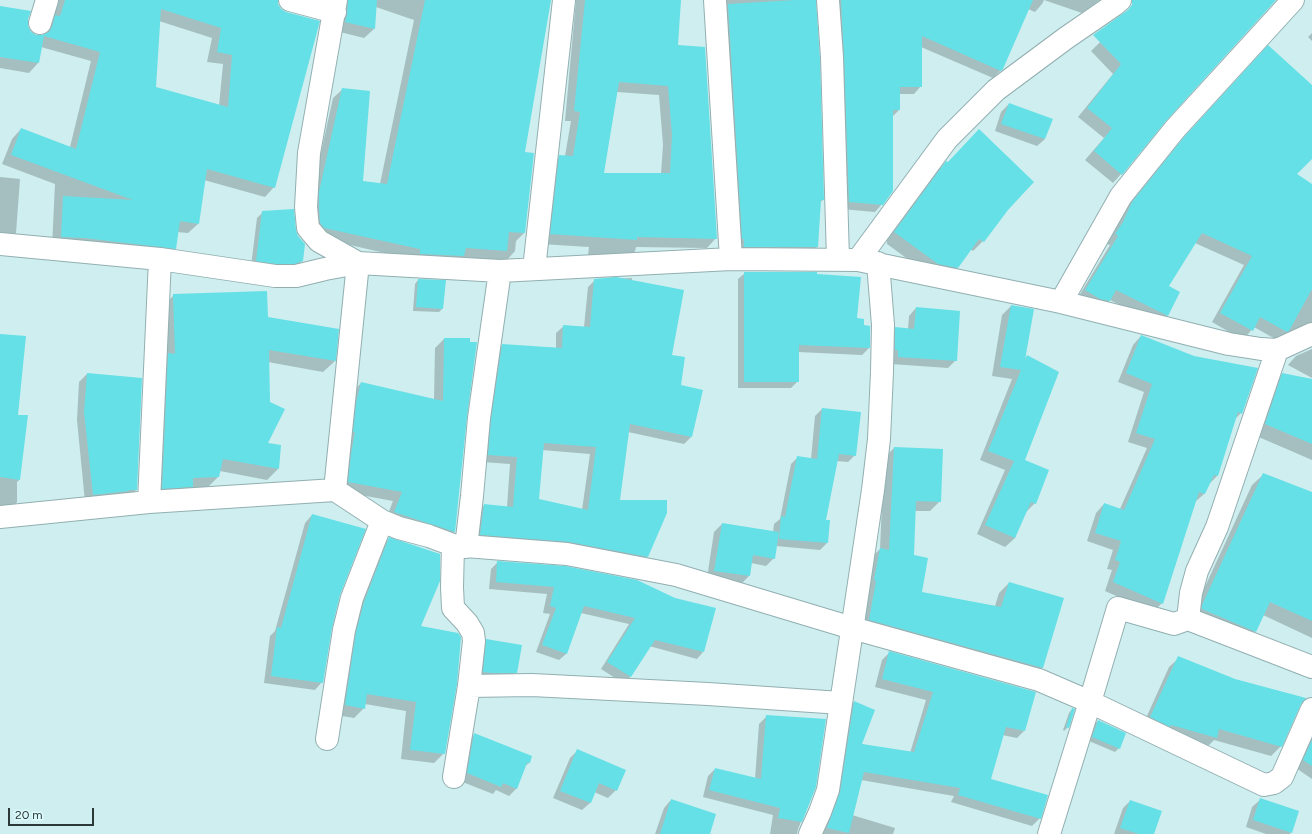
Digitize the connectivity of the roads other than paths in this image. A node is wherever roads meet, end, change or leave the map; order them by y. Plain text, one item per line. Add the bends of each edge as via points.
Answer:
1 (47, 0) edge
2 (290, 0) edge
3 (564, 0) edge
4 (715, 0) edge
5 (828, 0) edge
6 (1120, 0) edge
7 (1293, 0) edge
8 (336, 6) edge
9 (40, 23) dead end
10 (0, 244) edge
11 (160, 259) junction
12 (731, 259) junction
13 (858, 261) junction
14 (358, 263) junction
15 (534, 269) junction
16 (500, 271) junction
17 (1061, 302) junction
18 (1312, 334) edge
19 (1277, 350) junction
20 (335, 490) junction
21 (149, 502) junction
22 (0, 517) edge
23 (382, 521) junction
24 (460, 546) junction
25 (1188, 619) junction
26 (852, 628) junction
27 (1312, 667) edge
28 (469, 686) junction
29 (1090, 702) junction
30 (841, 703) junction
31 (1312, 709) edge
32 (327, 739) dead end
33 (454, 777) dead end
34 (810, 834) edge
35 (1049, 834) edge

1 - 9 street
2 - 8 street
3 - 15 street
4 - 12 street
5 - 13 street via 832,57
6 - 13 street via 996,90 947,139
7 - 17 street via 1175,129 1122,196
8 - 14 street via 309,153 306,207 308,228 319,241
10 - 11 street
11 - 14 street via 275,276 296,276
11 - 21 street
12 - 13 street
12 - 15 street
13 - 17 street
13 - 26 street via 883,325 879,439
14 - 16 street
14 - 20 street
15 - 16 street
16 - 24 street via 479,418 472,496
17 - 19 street via 1229,344
18 - 19 street
19 - 25 street via 1217,527 1197,571
20 - 21 street
20 - 23 street
21 - 22 street
23 - 24 street
23 - 32 street via 352,598 344,630
24 - 26 street via 567,554 676,575
24 - 28 street via 452,587 453,608 467,623 474,640
25 - 27 street
25 - 29 street via 1174,624 1118,608
26 - 29 street via 1039,680
26 - 30 street
28 - 30 street via 539,685
28 - 33 street
29 - 31 street via 1264,785 1274,783 1282,777
29 - 35 street
30 - 34 street via 828,790

